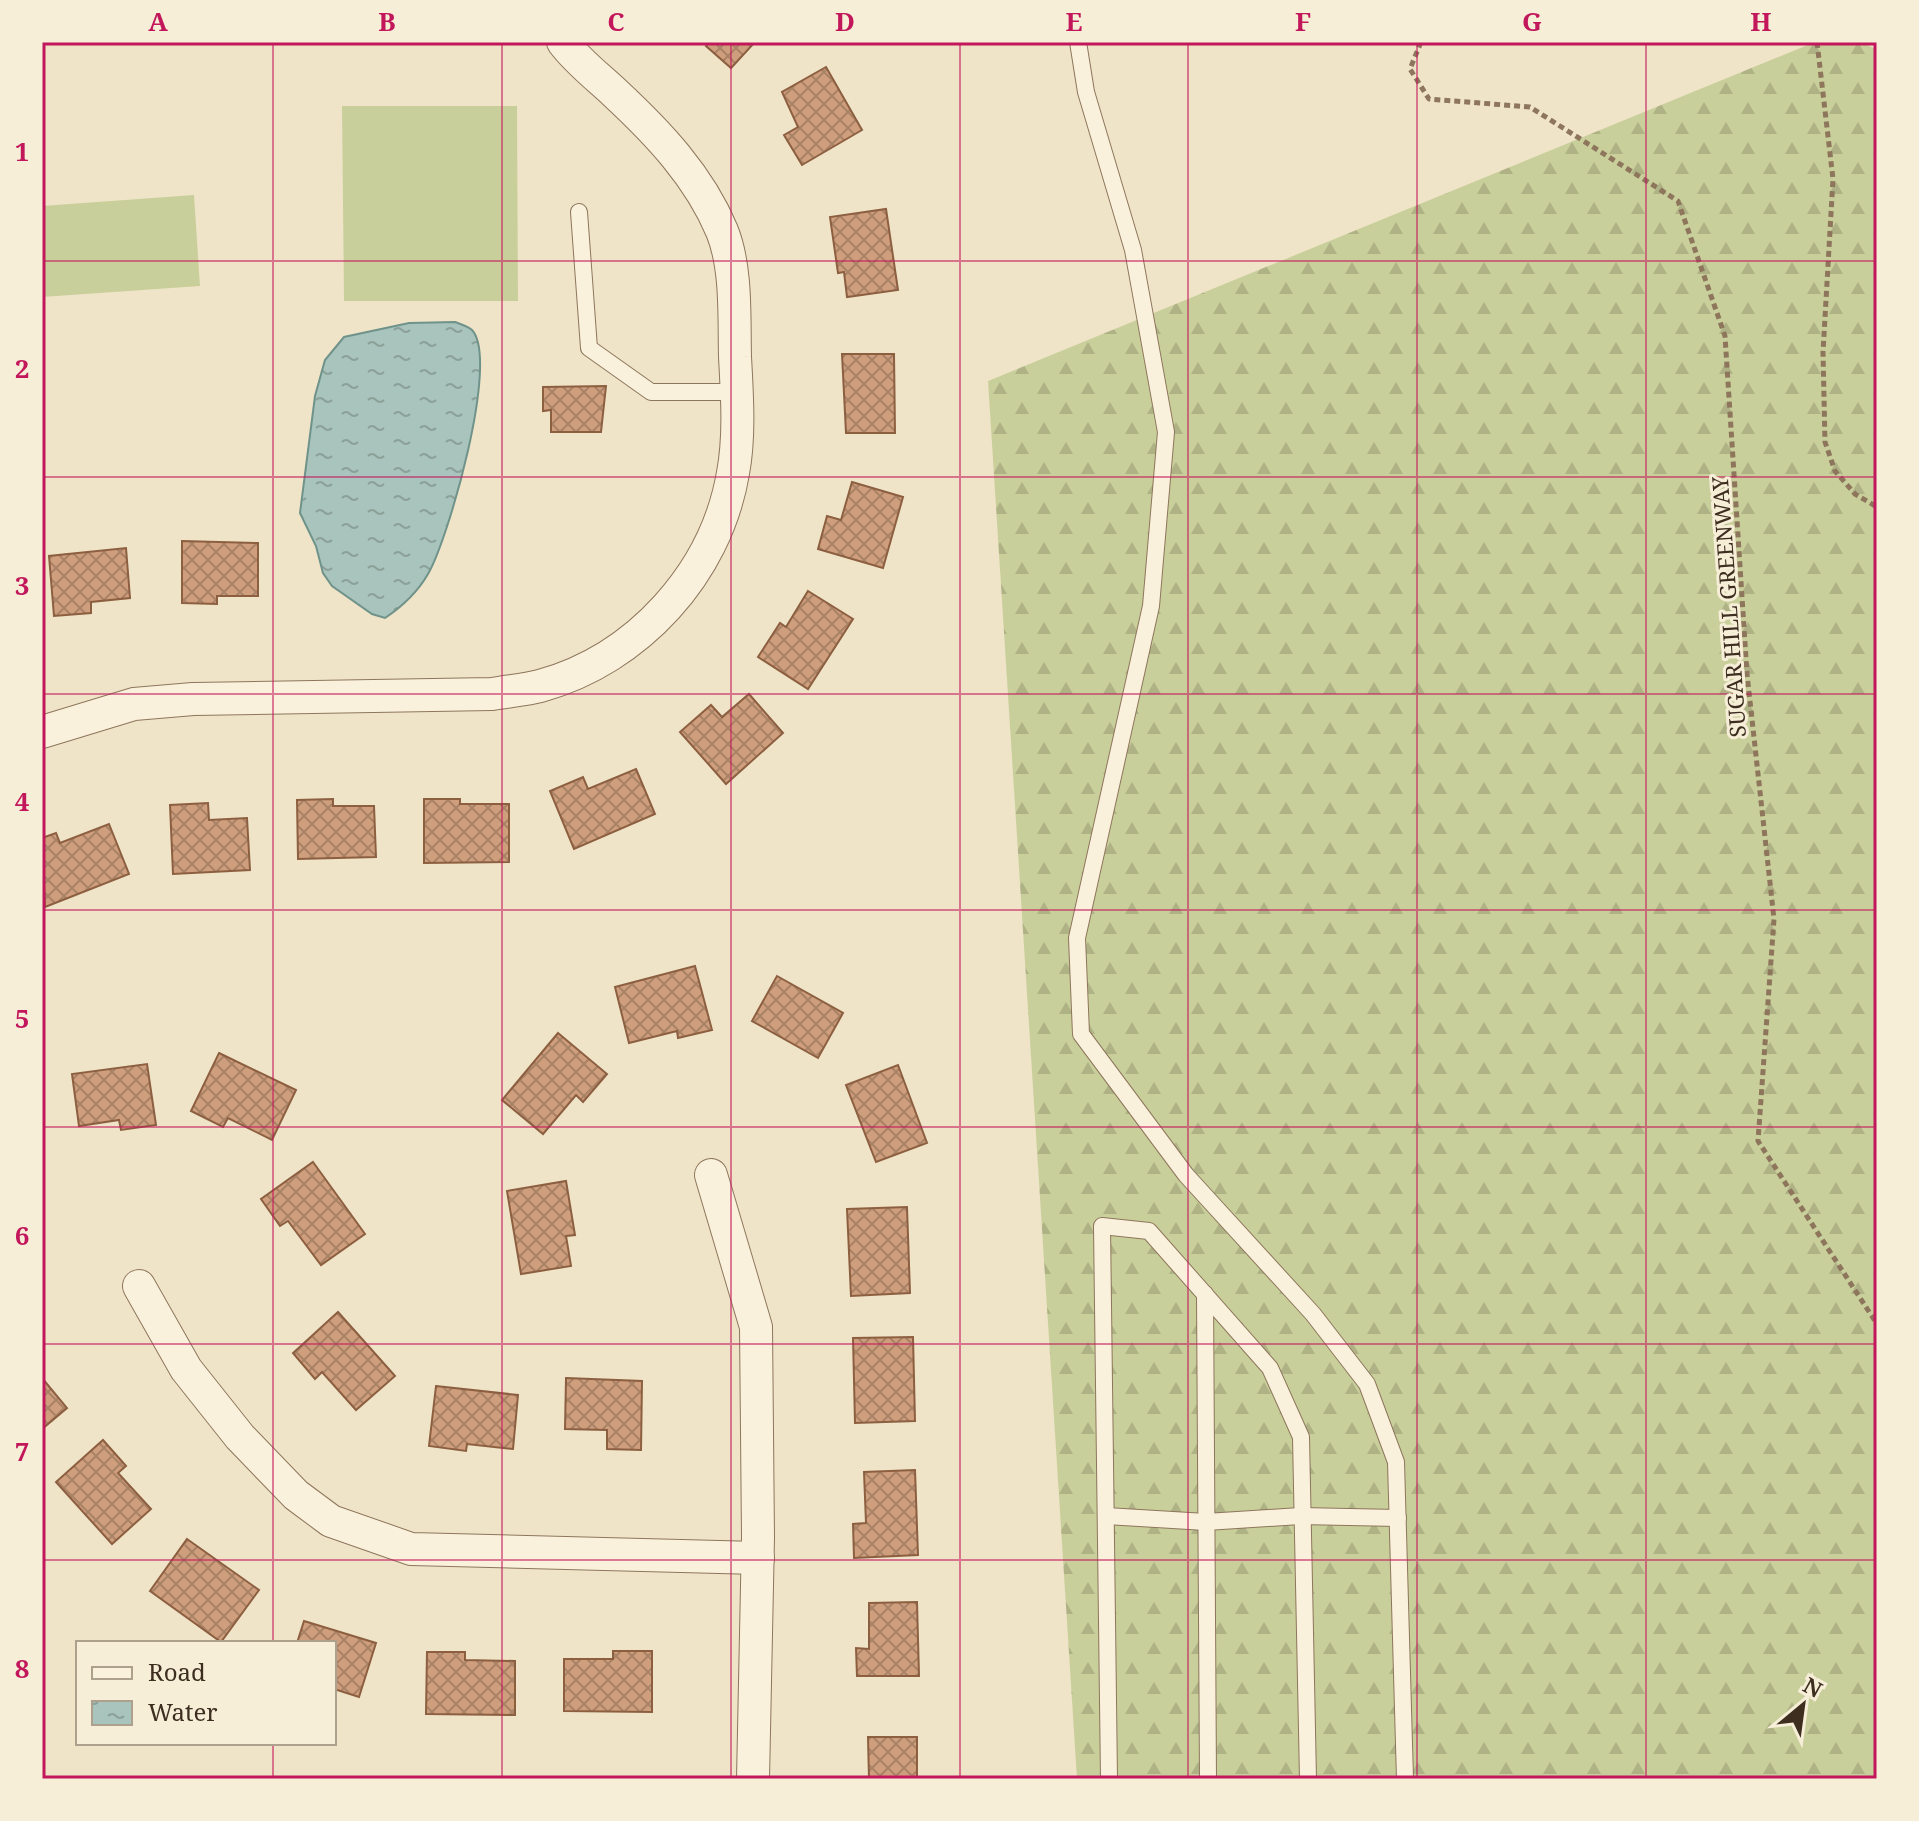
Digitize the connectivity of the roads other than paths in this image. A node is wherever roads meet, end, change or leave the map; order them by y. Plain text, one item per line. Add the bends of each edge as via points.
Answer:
1 (563, 42) edge
2 (1078, 42) edge
3 (579, 212) dead end
4 (736, 392) junction
5 (42, 732) edge
6 (711, 1175) dead end
7 (139, 1286) dead end
8 (1205, 1294) junction
9 (1106, 1516) junction
10 (1300, 1516) junction
11 (1398, 1518) junction
12 (1206, 1522) junction
13 (758, 1558) junction
14 (753, 1779) edge
15 (1109, 1779) edge
16 (1208, 1779) edge
17 (1308, 1779) edge
18 (1405, 1779) edge

1 - 4 street via 690,173 723,233 733,292
2 - 11 lane via 1086,92 1133,250 1166,432 1151,606 1077,938 1081,1034 1186,1175 1313,1314 1367,1384 1396,1462
3 - 4 lane via 589,348 651,392
4 - 5 street via 733,472 714,536 683,591 640,634 592,666 540,686 492,694 134,704
6 - 13 street via 756,1327
7 - 13 street via 186,1369 240,1437 296,1495 331,1521 411,1549
8 - 9 lane via 1149,1231 1102,1226
8 - 10 lane via 1270,1368 1301,1437
8 - 12 lane
9 - 12 lane
9 - 15 lane
10 - 11 lane
10 - 12 lane
10 - 17 lane
11 - 18 lane
12 - 16 lane
13 - 14 street

